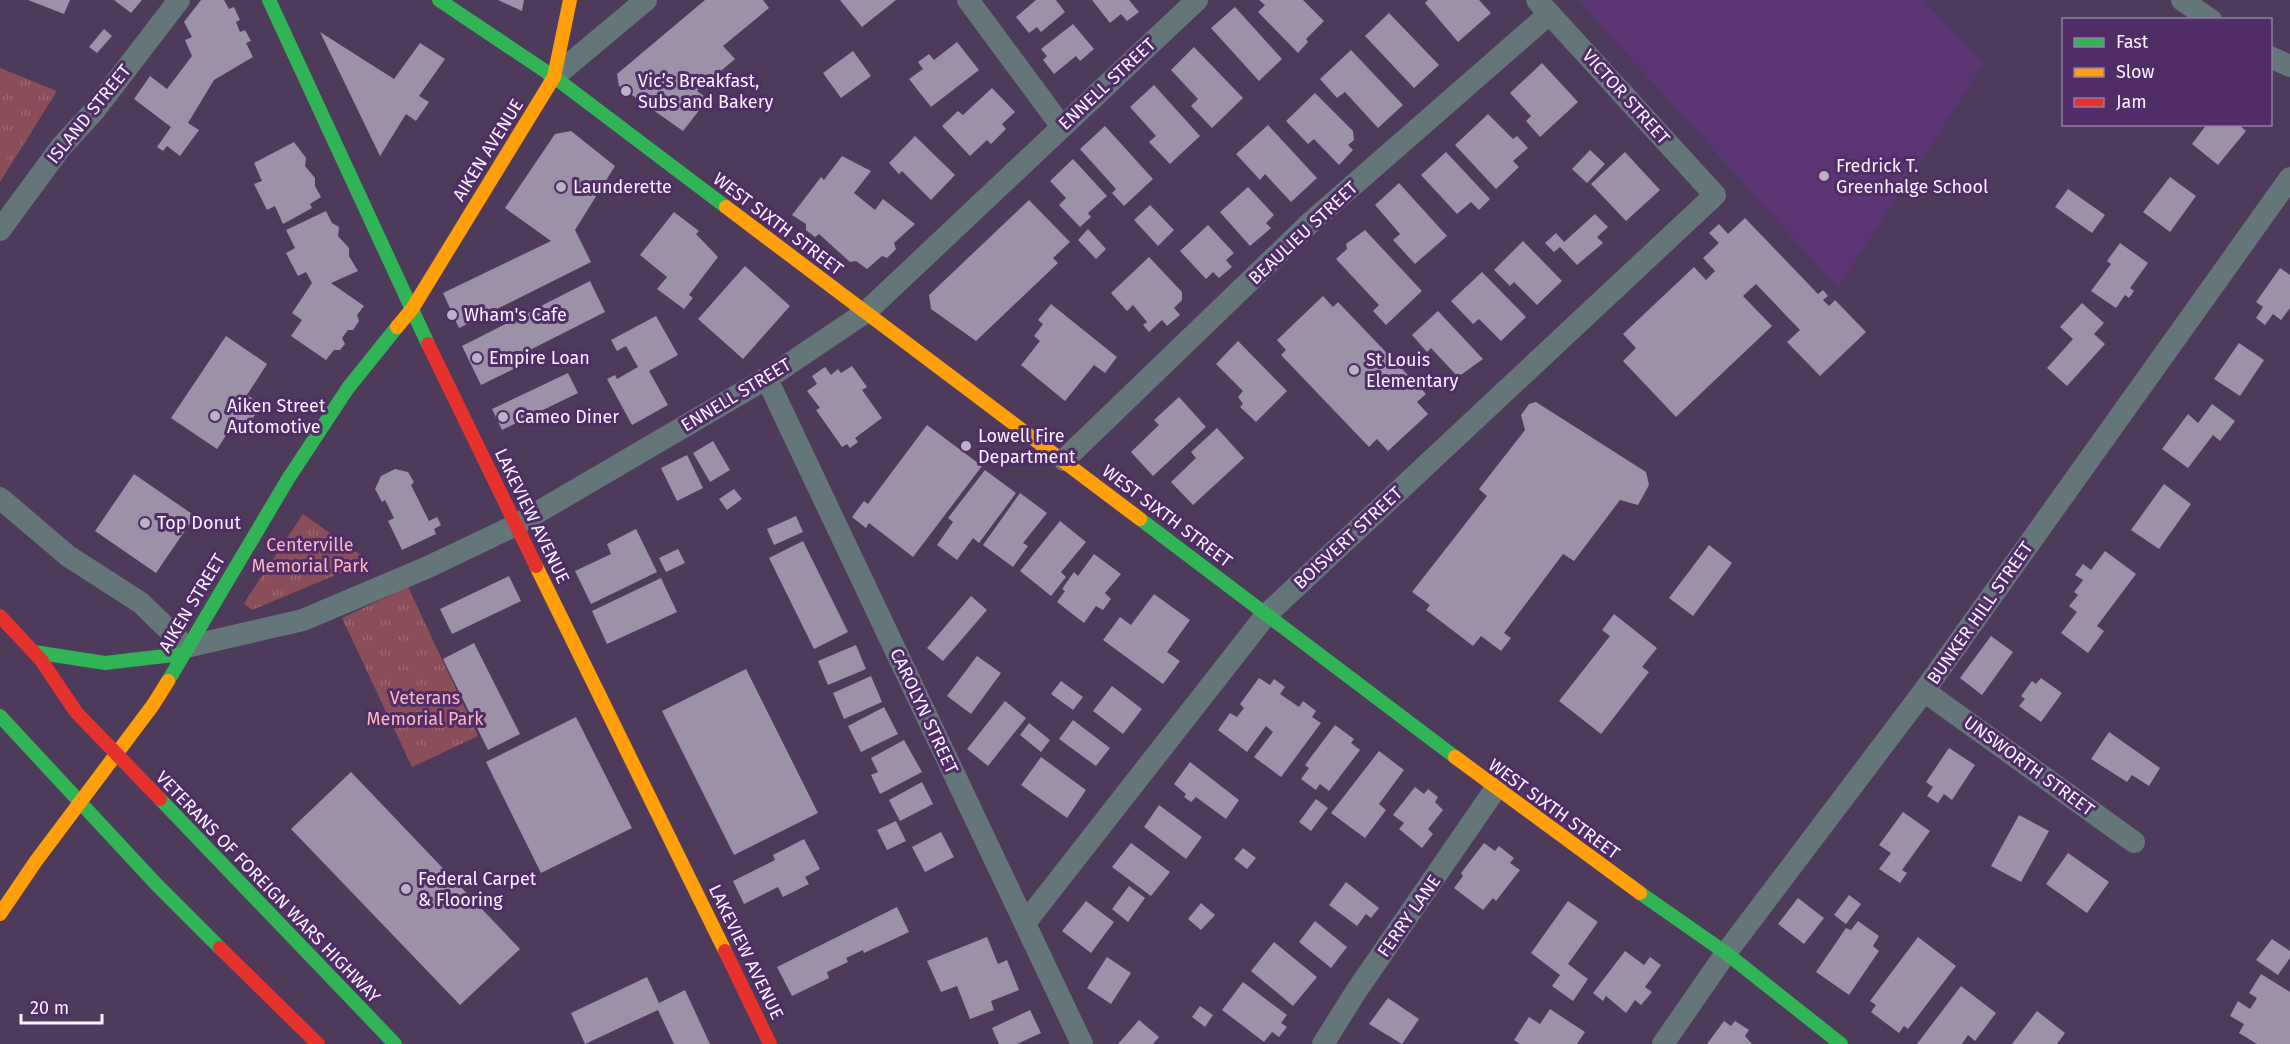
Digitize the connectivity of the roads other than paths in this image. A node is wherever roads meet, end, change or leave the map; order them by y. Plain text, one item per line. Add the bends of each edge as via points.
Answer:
1 (179, 0) edge
2 (268, 0) edge
3 (439, 0) edge
4 (570, 0) edge
5 (646, 0) edge
6 (968, 0) edge
7 (1197, 0) edge
8 (2182, 0) edge
9 (1543, 7) edge
10 (2208, 18) edge
11 (2272, 57) edge
12 (2290, 66) edge
13 (554, 76) junction
14 (1062, 127) junction
15 (2290, 178) edge
16 (1715, 195) joint
17 (0, 230) edge
18 (412, 309) junction
19 (866, 312) junction
20 (767, 379) junction
21 (1064, 460) junction
22 (0, 498) edge
23 (516, 525) junction
24 (1266, 615) junction
25 (0, 616) edge
26 (184, 651) junction
27 (33, 652) junction
28 (1924, 691) junction
29 (0, 716) edge
30 (116, 754) junction
31 (1496, 788) junction
32 (80, 802) junction
33 (2134, 842) dead end
34 (0, 914) edge
35 (1024, 923) junction
36 (1726, 953) junction
37 (318, 1044) edge
38 (395, 1044) edge
39 (770, 1044) edge
40 (1082, 1044) edge
41 (1323, 1044) edge
42 (1664, 1044) edge
43 (1841, 1044) edge

1 - 17 street, ISLAND STREET
2 - 18 main road, LAKEVIEW AVENUE
3 - 13 main road, WEST SIXTH STREET
4 - 13 main road, AIKEN AVENUE
5 - 13 street
6 - 14 street
7 - 14 street, ENNELL STREET
8 - 10 street
9 - 16 street, VICTOR STREET
9 - 21 street, BEAULIEU STREET via 1311,222
11 - 12 street
13 - 18 main road, AIKEN AVENUE
13 - 19 main road, WEST SIXTH STREET
14 - 19 street, ENNELL STREET
15 - 28 street, BUNKER HILL STREET
16 - 24 street, BOISVERT STREET
18 - 23 main road, LAKEVIEW AVENUE
18 - 26 main road, AIKEN STREET via 336,406
19 - 20 street, ENNELL STREET
19 - 21 main road, WEST SIXTH STREET
20 - 23 street, ENNELL STREET
20 - 35 street, CAROLYN STREET
21 - 24 main road, WEST SIXTH STREET
22 - 26 street via 68,556 141,603
23 - 26 street, ENNELL STREET via 303,620
23 - 39 main road, LAKEVIEW AVENUE
24 - 31 main road, WEST SIXTH STREET
24 - 35 street, BOISVERT STREET
25 - 27 main road
26 - 27 main road via 105,663
26 - 30 main road, AIKEN STREET via 153,705
27 - 30 main road via 76,712
28 - 33 street, UNSWORTH STREET
28 - 36 street, BUNKER HILL STREET
29 - 32 main road
30 - 32 main road, AIKEN STREET
30 - 38 main road, VETERANS OF FOREIGN WARS HIGHWAY
31 - 36 main road, WEST SIXTH STREET
31 - 41 street, FERRY LANE
32 - 34 main road, AIKEN STREET
32 - 37 main road via 156,884
35 - 40 street, CAROLYN STREET
36 - 42 street, BUNKER HILL STREET
36 - 43 main road, WEST SIXTH STREET

